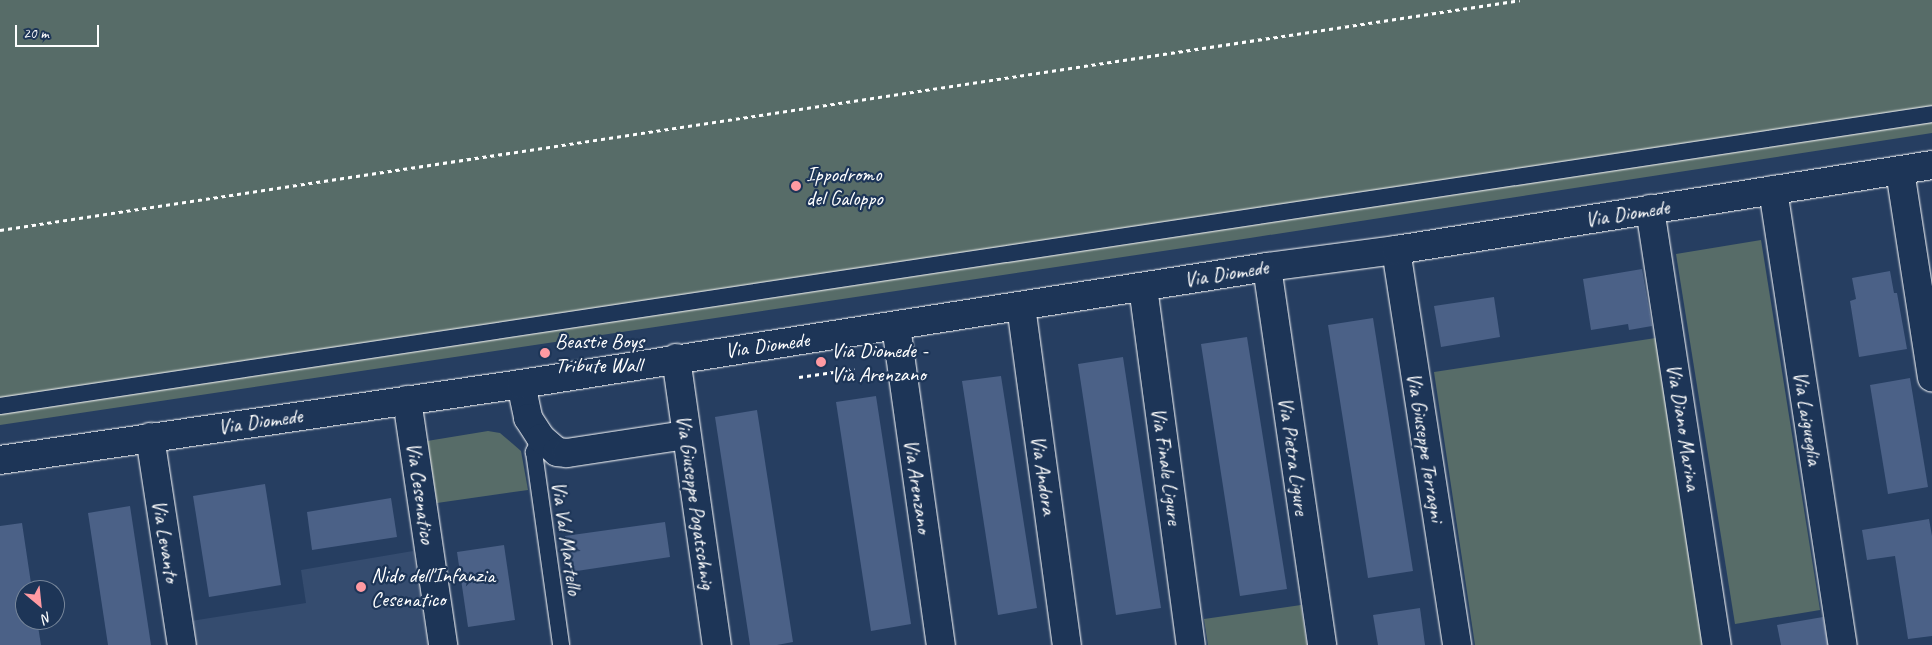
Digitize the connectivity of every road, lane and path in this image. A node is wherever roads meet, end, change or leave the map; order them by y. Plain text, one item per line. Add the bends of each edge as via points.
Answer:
1 (1520, 0) edge
2 (1932, 114) edge
3 (1932, 165) edge
4 (1900, 171) junction
5 (1773, 190) junction
6 (1650, 209) junction
7 (0, 230) edge
8 (1396, 250) junction
9 (1267, 267) junction
10 (1143, 287) junction
11 (1021, 306) junction
12 (896, 326) junction
13 (676, 358) junction
14 (854, 369) dead end
15 (799, 378) dead end
16 (1932, 378) edge
17 (520, 384) junction
18 (407, 400) junction
19 (0, 406) edge
20 (686, 435) junction
21 (150, 437) junction
22 (541, 438) junction
23 (0, 460) edge
24 (182, 645) edge
25 (443, 645) edge
26 (561, 645) edge
27 (717, 645) edge
28 (940, 645) edge
29 (1067, 645) edge
30 (1191, 645) edge
31 (1322, 645) edge
32 (1456, 645) edge
33 (1717, 645) edge
34 (1843, 645) edge

1 - 7 path
2 - 19 lane
3 - 4 street, Via Diomede
4 - 5 street, Via Diomede
4 - 16 street
5 - 6 street, Via Diomede
5 - 34 street, Via Laigueglia
6 - 8 street, Via Diomede
6 - 33 street, Via Diano Marina
8 - 9 street, Via Diomede
8 - 32 street, Via Giuseppe Terragni
9 - 10 street, Via Diomede
9 - 31 street, Via Pietra Ligure
10 - 11 street, Via Diomede
10 - 30 street, Via Finale Ligure
11 - 12 street, Via Diomede
11 - 29 street, Via Andora
12 - 13 street, Via Diomede
12 - 28 street, Via Arenzano
13 - 17 street, Via Diomede
13 - 20 street, Via Giuseppe Pogatschnig
14 - 15 path
17 - 18 street, Via Diomede
17 - 22 street via 528,418
18 - 21 street, Via Diomede
18 - 25 street, Via Cesenatico
20 - 22 street via 566,453 557,452
20 - 27 street, Via Giuseppe Pogatschnig
21 - 23 street, Via Diomede
21 - 24 street, Via Levanto
22 - 26 lane, Via Val Martello via 534,452

